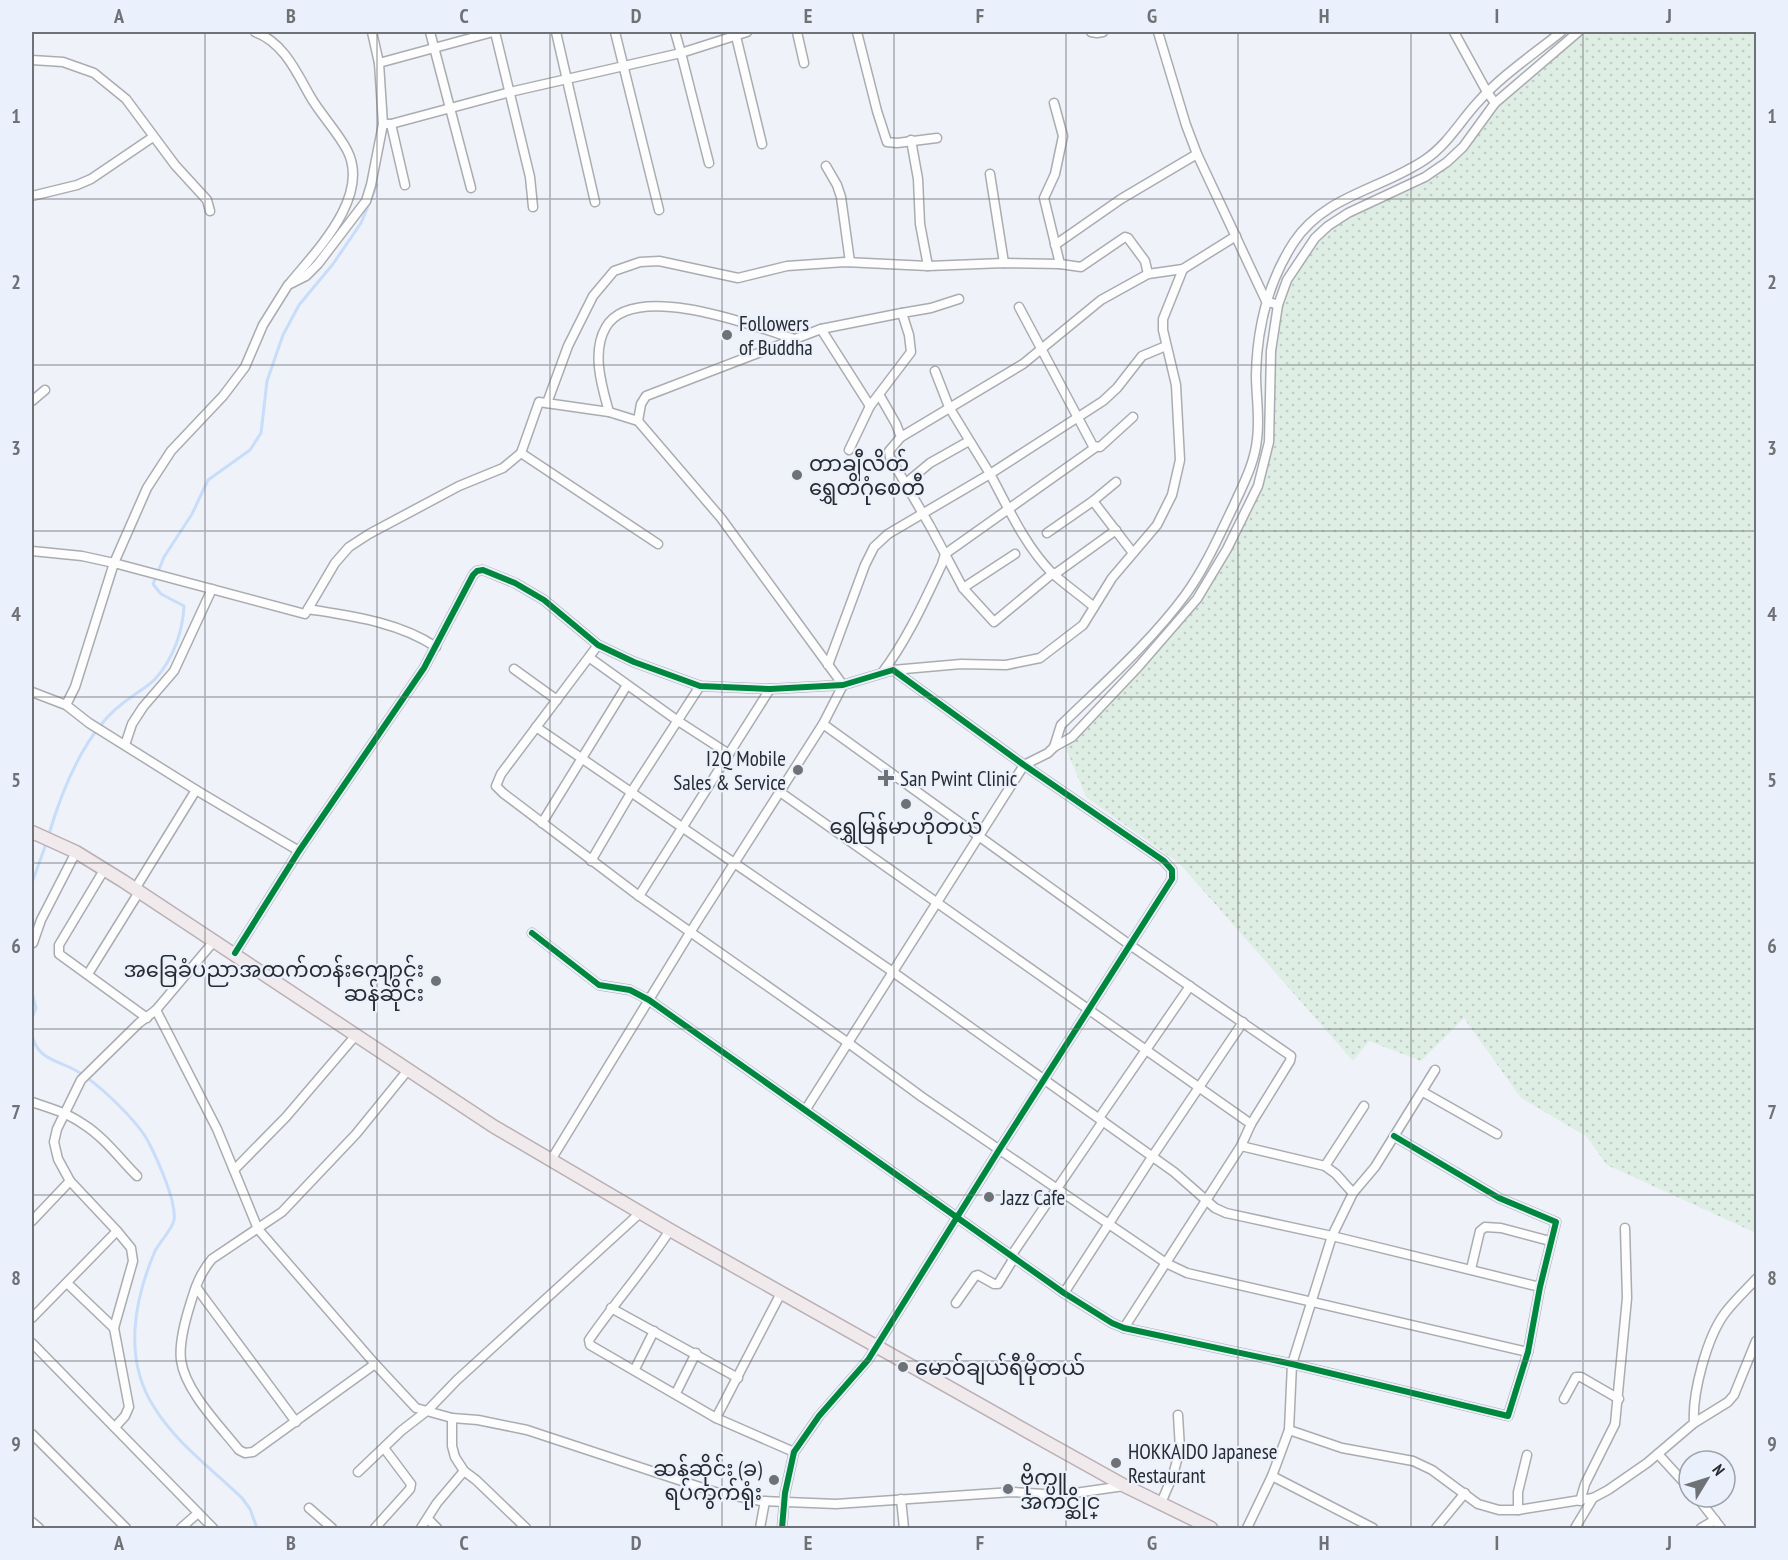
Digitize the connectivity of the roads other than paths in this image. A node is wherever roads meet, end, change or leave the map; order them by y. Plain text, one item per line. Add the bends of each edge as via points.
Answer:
1 (255, 32) edge
2 (372, 32) edge
3 (430, 32) edge
4 (494, 32) edge
5 (556, 32) edge
6 (615, 32) edge
7 (675, 32) edge
8 (747, 32) edge
9 (797, 32) edge
10 (857, 32) edge
11 (1091, 32) edge
12 (1103, 32) edge
13 (1158, 32) edge
14 (1454, 32) edge
15 (1561, 32) edge
16 (1578, 32) edge
17 (736, 33) edge
18 (435, 48) junction
19 (681, 52) junction
20 (32, 60) edge
21 (379, 63) junction
22 (804, 63) dead end
23 (624, 65) junction
24 (567, 79) junction
25 (510, 92) junction
26 (1487, 92) junction
27 (1054, 103) dead end
28 (1496, 103) junction
29 (450, 109) junction
30 (387, 124) junction
31 (153, 136) junction
32 (937, 138) dead end
33 (911, 140) junction
34 (762, 144) dead end
35 (1197, 154) junction
36 (709, 163) dead end
37 (826, 166) dead end
38 (990, 174) dead end
39 (405, 184) dead end
40 (471, 188) dead end
41 (32, 196) edge
42 (596, 202) dead end
43 (532, 207) dead end
44 (659, 210) dead end
45 (210, 211) dead end
46 (1236, 236) junction
47 (1055, 245) junction
48 (850, 262) junction
49 (1004, 263) junction
50 (1060, 264) junction
51 (927, 266) junction
52 (1183, 269) junction
53 (1148, 274) junction
54 (288, 285) junction
55 (959, 299) dead end
56 (1266, 300) junction
57 (1278, 305) junction
58 (1019, 308) dead end
59 (902, 313) junction
60 (821, 329) junction
61 (794, 339) junction
62 (1166, 346) junction
63 (1042, 348) junction
64 (935, 371) dead end
65 (45, 390) dead end
66 (880, 396) junction
67 (32, 401) edge
68 (547, 403) junction
69 (870, 406) junction
70 (949, 407) junction
71 (609, 412) junction
72 (1133, 417) dead end
73 (1078, 418) junction
74 (638, 421) junction
75 (901, 437) junction
76 (969, 441) junction
77 (1096, 447) junction
78 (849, 450) dead end
79 (521, 453) junction
80 (990, 474) junction
81 (1116, 482) dead end
82 (906, 483) junction
83 (1093, 501) junction
84 (1008, 508) junction
85 (922, 513) junction
86 (1116, 530) junction
87 (1047, 533) dead end
88 (658, 544) dead end
89 (32, 551) edge
90 (1133, 553) junction
91 (945, 554) junction
92 (1015, 554) dead end
93 (114, 563) junction
94 (1054, 574) junction
95 (963, 588) junction
96 (212, 589) junction
97 (1094, 607) junction
98 (308, 609) junction
99 (598, 645) junction
100 (436, 647) junction
101 (590, 658) junction
102 (828, 665) junction
103 (514, 669) dead end
104 (893, 670) junction
105 (881, 674) junction
106 (627, 685) junction
107 (843, 685) junction
108 (700, 686) junction
109 (770, 689) junction
110 (32, 692) edge
111 (557, 700) junction
112 (66, 705) junction
113 (678, 721) junction
114 (823, 724) junction
115 (536, 727) junction
116 (125, 745) junction
117 (1054, 747) junction
118 (729, 753) junction
119 (582, 759) junction
120 (1024, 765) junction
121 (196, 790) junction
122 (632, 791) junction
123 (780, 792) junction
124 (542, 824) junction
125 (683, 826) junction
126 (32, 833) edge
127 (979, 835) junction
128 (299, 851) junction
129 (76, 852) junction
130 (591, 861) junction
131 (734, 864) junction
132 (104, 870) junction
133 (136, 891) junction
134 (639, 896) junction
135 (936, 901) junction
136 (691, 931) junction
137 (532, 933) dead end
138 (215, 940) junction
139 (33, 943) edge
140 (1130, 945) junction
141 (236, 953) junction
142 (893, 972) junction
143 (88, 974) junction
144 (1190, 986) junction
145 (648, 1000) junction
146 (1090, 1009) junction
147 (156, 1010) junction
148 (147, 1018) junction
149 (1243, 1022) junction
150 (356, 1035) junction
151 (848, 1042) junction
152 (1145, 1049) junction
153 (408, 1070) junction
154 (1435, 1070) dead end
155 (1045, 1080) junction
156 (1199, 1086) junction
157 (1423, 1092) junction
158 (32, 1102) edge
159 (1364, 1106) dead end
160 (806, 1109) junction
161 (65, 1114) junction
162 (1101, 1120) junction
163 (1251, 1124) junction
164 (1497, 1134) dead end
165 (1394, 1137) junction
166 (1241, 1146) junction
167 (999, 1150) junction
168 (1152, 1157) junction
169 (550, 1160) junction
170 (1325, 1166) junction
171 (234, 1170) junction
172 (137, 1176) dead end
173 (70, 1181) junction
174 (1056, 1188) junction
175 (1353, 1194) junction
176 (1206, 1198) junction
177 (640, 1213) junction
178 (958, 1218) junction
179 (32, 1221) edge
180 (1108, 1225) junction
181 (1625, 1228) dead end
182 (117, 1230) junction
183 (258, 1230) junction
184 (670, 1230) junction
185 (1332, 1236) junction
186 (1550, 1241) junction
187 (1013, 1257) junction
188 (1166, 1263) junction
189 (1471, 1269) junction
190 (1756, 1279) edge
191 (67, 1283) junction
192 (196, 1287) junction
193 (1540, 1287) junction
194 (781, 1293) junction
195 (1064, 1293) junction
196 (1312, 1301) junction
197 (956, 1303) dead end
198 (611, 1308) junction
199 (32, 1318) edge
200 (114, 1328) junction
201 (1124, 1328) junction
202 (654, 1331) junction
203 (1756, 1341) edge
204 (32, 1343) edge
205 (876, 1346) junction
206 (1528, 1352) junction
207 (696, 1353) junction
208 (375, 1364) junction
209 (1292, 1364) junction
210 (635, 1369) junction
211 (738, 1378) junction
212 (676, 1393) junction
213 (1564, 1399) dead end
214 (1619, 1399) junction
215 (428, 1410) junction
216 (1178, 1415) dead end
217 (452, 1418) junction
218 (716, 1418) junction
219 (296, 1422) junction
220 (1694, 1423) junction
221 (115, 1427) junction
222 (1289, 1430) junction
223 (32, 1434) edge
224 (384, 1448) junction
225 (794, 1452) junction
226 (1658, 1454) junction
227 (1527, 1455) dead end
228 (464, 1471) junction
229 (358, 1472) dead end
230 (1677, 1475) edge
231 (1272, 1476) junction
232 (1125, 1486) junction
233 (1465, 1493) junction
234 (1593, 1498) junction
235 (901, 1499) junction
236 (765, 1501) junction
237 (1580, 1501) junction
238 (784, 1502) junction
239 (1161, 1503) junction
240 (309, 1508) dead end
241 (1706, 1509) edge
242 (1518, 1510) junction
243 (198, 1513) junction
244 (428, 1518) junction
245 (1715, 1520) junction
246 (32, 1521) edge
247 (39, 1528) edge
248 (126, 1528) edge
249 (182, 1528) edge
250 (213, 1528) edge
251 (332, 1528) edge
252 (375, 1528) edge
253 (421, 1528) edge
254 (437, 1528) edge
255 (526, 1528) edge
256 (760, 1528) edge
257 (782, 1528) edge
258 (904, 1528) edge
259 (1211, 1528) edge
260 (1247, 1528) edge
261 (1373, 1528) edge
262 (1436, 1528) edge
263 (1575, 1528) edge
264 (1701, 1528) edge
265 (1720, 1528) edge

1 - 54 street via 280,47 347,151 353,170 350,195 338,222
2 - 21 street
3 - 18 street
4 - 18 street
4 - 25 street
5 - 24 street
6 - 23 street
7 - 19 street
8 - 17 street
9 - 22 street
10 - 33 street via 887,142
11 - 12 street
13 - 35 street
14 - 26 street
15 - 26 street
16 - 28 street
17 - 19 street
17 - 34 street
18 - 21 street
18 - 29 street
19 - 23 street
19 - 36 street
20 - 31 street via 63,62 94,73 126,99
21 - 30 street
23 - 24 street
23 - 44 street
24 - 25 street
24 - 42 street
25 - 29 street
25 - 43 street via 530,177
26 - 28 street
26 - 56 street via 1428,157 1403,174 1342,200 1320,214 1295,240
27 - 47 street via 1063,136 1055,174 1044,198
28 - 57 street via 1463,147 1440,168 1328,225 1287,280
29 - 30 street
29 - 40 street
30 - 39 street
30 - 54 street via 366,201 318,264
31 - 41 street via 91,179
31 - 45 street via 207,200
32 - 33 street
33 - 51 street
35 - 46 street
35 - 47 street via 1121,199
37 - 48 street via 841,197
38 - 49 street
46 - 52 street
46 - 56 street
47 - 50 street
48 - 51 street
48 - 68 street via 787,266 738,278 659,261 640,262 614,271 593,296 568,346
49 - 50 street
49 - 51 street
50 - 53 street via 1081,267 1127,237 1145,261
52 - 53 street
52 - 62 street via 1163,319
53 - 63 street via 1101,300
54 - 93 street via 263,325 245,367 224,396 171,451 147,488
55 - 59 street
56 - 57 street
56 - 117 street via 1258,343 1257,440 1244,483 1216,543 1181,601 1061,726
57 - 117 street via 1271,351 1269,442 1257,486 1227,549 1197,599 1165,637 1072,736
58 - 63 street
59 - 60 street
59 - 66 street via 911,352
60 - 61 street
60 - 69 street
61 - 71 street via 674,306 640,307 617,315 606,327 600,345 600,377
61 - 74 street via 646,396 640,404
62 - 73 street via 1142,356 1118,388
62 - 90 street via 1176,385 1180,460 1172,495 1156,525
63 - 70 street via 1023,364
63 - 73 street
64 - 70 street
65 - 67 street
66 - 69 street
66 - 75 street
68 - 71 street
68 - 79 street via 539,402
69 - 78 street
70 - 75 street
70 - 76 street
71 - 74 street
72 - 77 street
73 - 77 street
73 - 80 street
74 - 102 street via 721,518
75 - 82 street via 889,454
76 - 80 street
76 - 82 street via 930,463
77 - 84 street
79 - 88 street
79 - 98 street via 504,468 459,486 349,547
80 - 84 street
80 - 85 street
81 - 83 street
82 - 85 street
83 - 86 street
83 - 87 street
84 - 91 street
84 - 94 street
85 - 91 street
85 - 102 street via 873,547
86 - 90 street
86 - 94 street
89 - 93 street
90 - 97 street
91 - 95 street
91 - 105 street via 913,624
92 - 95 street
93 - 96 street
93 - 112 street
94 - 95 street via 994,622
94 - 97 street
96 - 98 street via 305,614
96 - 116 street via 174,671 143,707
97 - 104 street via 1083,625 1040,657 1006,665
98 - 100 street via 397,628
99 - 100 street via 544,600 483,570 473,575
99 - 101 street
99 - 108 street
100 - 128 street
101 - 106 street
101 - 111 street
102 - 107 street
103 - 111 street
104 - 105 street
104 - 120 street
105 - 107 street
106 - 113 street
106 - 119 street
107 - 109 street
107 - 114 street
108 - 109 street
108 - 113 street
109 - 118 street
110 - 112 street
111 - 115 street
112 - 116 street
113 - 118 street
113 - 122 street
114 - 123 street
114 - 127 street
115 - 119 street
115 - 124 street via 496,786
116 - 121 street
117 - 120 street
118 - 125 street
119 - 122 street
119 - 124 street
120 - 127 street
120 - 140 street via 1172,870 1172,879
121 - 128 street
121 - 133 street
122 - 125 street
122 - 130 street
123 - 131 street
123 - 135 street
124 - 130 street
125 - 131 street
125 - 134 street
126 - 129 main road
127 - 135 street
127 - 140 street
128 - 141 street
129 - 132 main road
129 - 139 street
130 - 134 street
131 - 136 street
131 - 142 street
132 - 133 main road
132 - 143 street via 59,945 58,954
133 - 138 main road
133 - 143 street
134 - 136 street
135 - 142 street
135 - 146 street
136 - 145 street
136 - 151 street
137 - 145 street via 599,985 630,990
138 - 141 main road
138 - 147 street
140 - 144 street
140 - 146 street
141 - 150 main road
142 - 151 street
142 - 155 street
143 - 148 street
144 - 149 street
144 - 152 street
145 - 160 street
145 - 169 street
146 - 152 street
146 - 155 street
147 - 148 street
147 - 171 street
148 - 161 street via 81,1080
149 - 156 street
149 - 163 street via 1291,1056
150 - 153 main road
150 - 171 street via 286,1117
151 - 160 street
151 - 167 street
152 - 156 street
152 - 162 street
153 - 169 main road
153 - 183 street via 356,1134 282,1212
154 - 157 street
155 - 162 street
155 - 167 street
156 - 163 street
156 - 168 street
157 - 164 street
157 - 165 street
158 - 161 street
159 - 170 street
160 - 178 street
161 - 172 street via 99,1137
161 - 173 street via 54,1142
162 - 168 street
162 - 174 street
163 - 166 street
165 - 175 street
165 - 186 street via 1499,1198 1556,1222
166 - 170 street
166 - 176 street
167 - 174 street
167 - 178 street
168 - 176 street
168 - 180 street
169 - 177 main road
170 - 175 street
171 - 183 street
173 - 179 street
173 - 182 street
174 - 180 street
174 - 187 street
175 - 185 street
176 - 185 street via 1226,1213
176 - 188 street
177 - 184 main road
177 - 215 street
178 - 187 street
178 - 205 street
180 - 188 street
180 - 195 street
181 - 214 street via 1626,1298
182 - 191 street
182 - 200 street via 131,1248 133,1261
183 - 192 street via 212,1259
183 - 208 street
184 - 194 main road
184 - 198 street via 649,1263
185 - 189 street
185 - 196 street
186 - 189 street via 1485,1227 1480,1231
186 - 193 street
187 - 195 street
187 - 197 street via 998,1284 975,1276
188 - 196 street via 1187,1273
188 - 201 street
189 - 193 street
190 - 220 street via 1724,1313 1711,1342 1693,1406
191 - 199 street
191 - 200 street
192 - 219 street
192 - 219 street via 181,1360 195,1394 245,1453 253,1452
193 - 206 street
194 - 205 main road
194 - 211 street
195 - 201 street
196 - 206 street
196 - 209 street
198 - 202 street
198 - 210 street via 589,1340 590,1345
200 - 221 street via 129,1407
201 - 209 street
202 - 207 street
202 - 210 street
203 - 220 street via 1734,1395
204 - 221 street
205 - 225 street
205 - 232 main road
206 - 209 street via 1506,1416
207 - 211 street
207 - 212 street
208 - 215 street via 416,1408
208 - 219 street
209 - 222 street
210 - 212 street
211 - 218 street
212 - 218 street
213 - 214 street via 1576,1377
214 - 237 street via 1615,1424
215 - 217 street
215 - 224 street
216 - 239 street via 1180,1449
217 - 228 street via 452,1446
217 - 236 street via 527,1430 715,1492
218 - 225 street
220 - 226 street
221 - 243 street
222 - 231 street
222 - 233 street via 1342,1448 1413,1461
223 - 248 street
224 - 229 street
224 - 252 street via 411,1484
225 - 238 street
226 - 230 street
226 - 234 street
227 - 242 street
228 - 244 street
228 - 255 street
231 - 260 street
231 - 261 street
232 - 235 street via 1062,1495 1012,1492
232 - 239 main road
233 - 242 street via 1478,1504
233 - 262 street
234 - 237 street
234 - 263 street
235 - 238 street via 836,1504
235 - 258 street
236 - 238 street
236 - 256 street
237 - 242 street
238 - 257 street
239 - 259 main road
240 - 251 street
241 - 245 street
243 - 249 street
243 - 250 street
244 - 253 street
244 - 254 street
245 - 264 street
245 - 265 street
246 - 247 street

